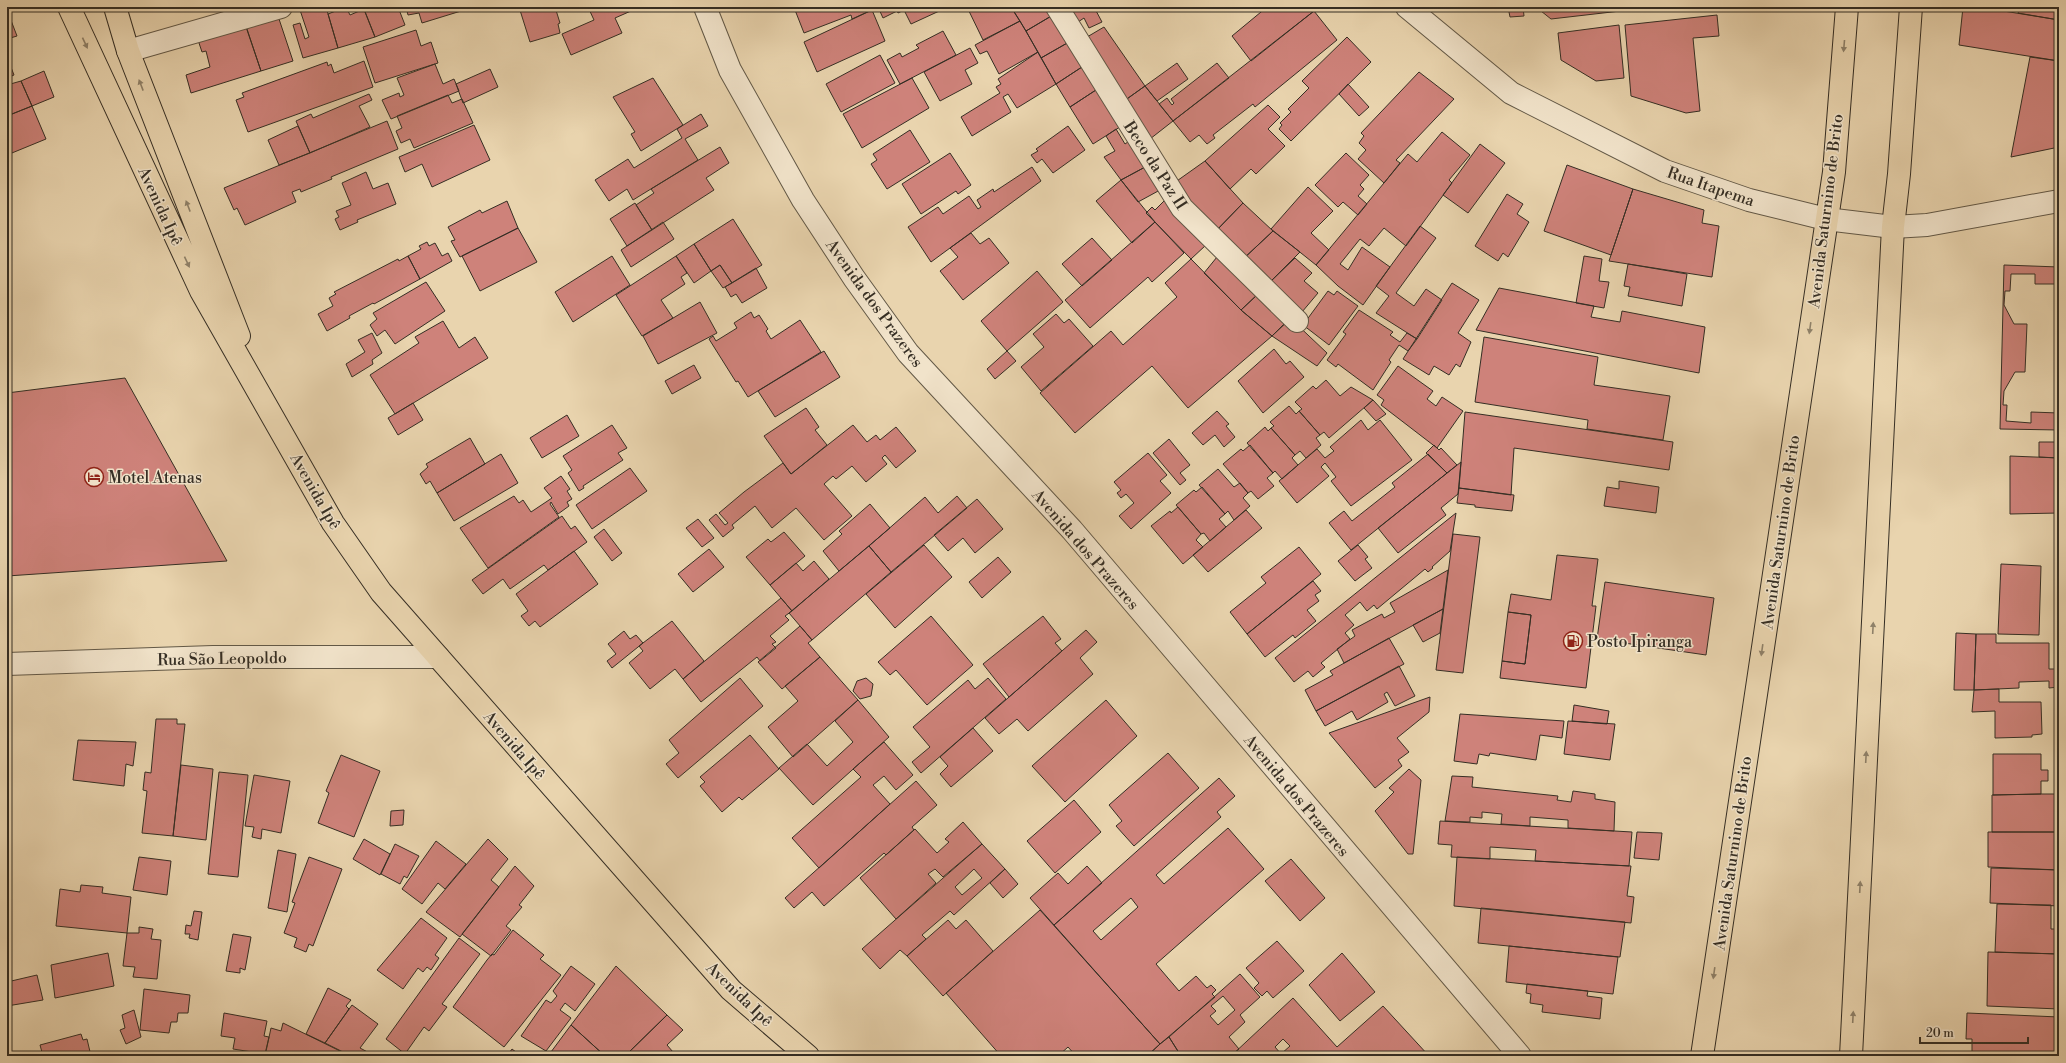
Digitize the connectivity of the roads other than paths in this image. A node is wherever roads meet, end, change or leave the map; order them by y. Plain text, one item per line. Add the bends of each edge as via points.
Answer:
1 (69, 7) edge
2 (115, 7) edge
3 (281, 7) edge
4 (705, 7) edge
5 (1058, 7) edge
6 (1407, 7) edge
7 (1847, 7) edge
8 (1911, 7) edge
9 (128, 51) junction
10 (2059, 201) edge
11 (1826, 219) junction
12 (1893, 227) junction
13 (1296, 321) dead end
14 (264, 400) junction
15 (438, 656) junction
16 (7, 664) edge
17 (808, 1056) edge
18 (1520, 1056) edge
19 (1702, 1056) edge
20 (1851, 1056) edge

1 -> 14 main road, Avenida Ipê via 201,291
2 - 9 main road, Avenida Ipê
3 - 9 street
4 - 18 street, Avenida dos Prazeres via 730,70 803,200 854,278 908,353 1072,530
5 - 13 street, Beco da Paz II via 1182,208
6 - 11 street, Rua Itapema via 1511,93 1665,171 1749,200
7 -> 11 main road, Avenida Saturnino de Brito via 1834,172
8 - 12 main road
14 -> 9 main road, Avenida Ipê
10 - 12 street, Rua Itapema via 1927,225
11 - 12 street, Rua Itapema
11 -> 19 main road, Avenida Saturnino de Brito
20 -> 12 main road
14 - 15 main road, Avenida Ipê via 333,523 381,592
15 - 16 street, Rua São Leopoldo via 213,657
15 - 17 main road, Avenida Ipê via 731,990

